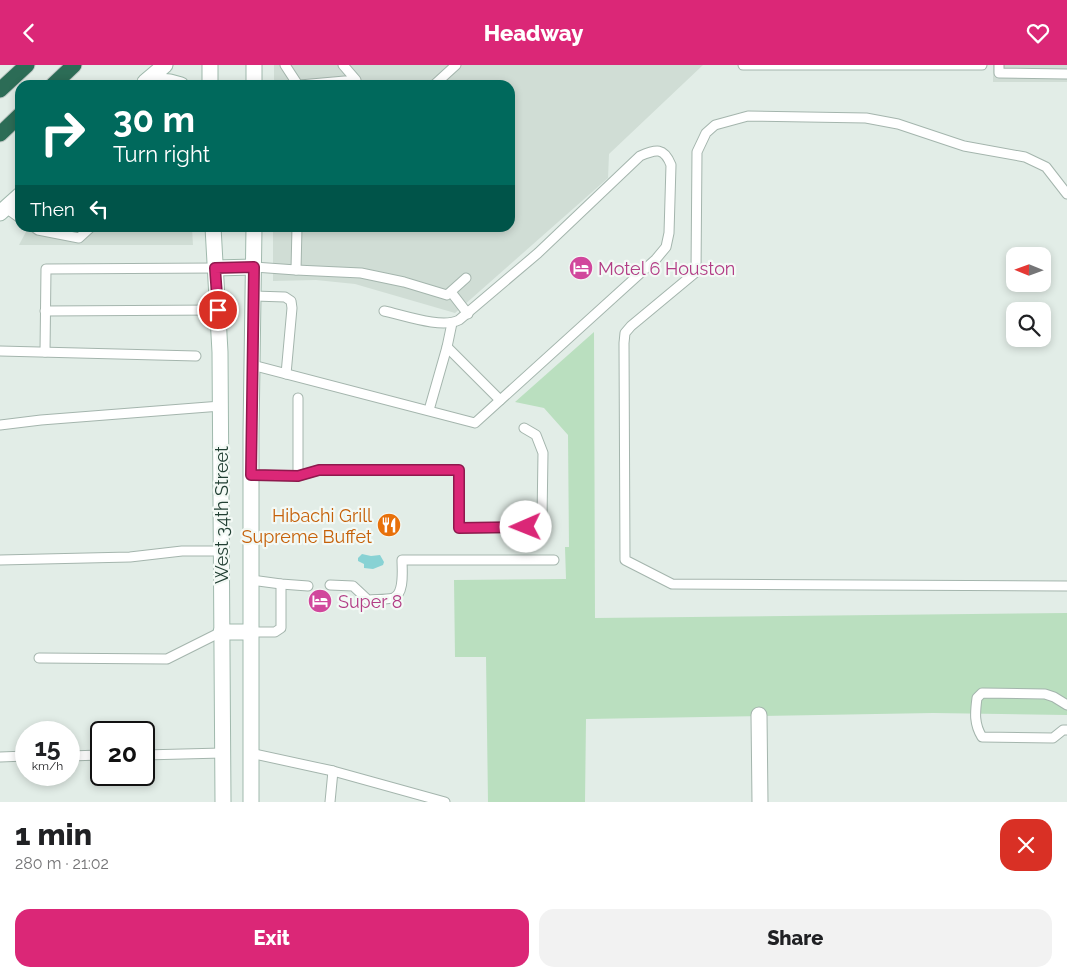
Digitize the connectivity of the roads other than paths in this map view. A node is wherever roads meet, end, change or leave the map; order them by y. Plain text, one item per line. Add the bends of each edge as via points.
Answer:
1 (27, 65) edge
2 (74, 65) edge
3 (157, 65) edge
4 (165, 65) edge
5 (210, 65) edge
6 (254, 65) edge
7 (285, 65) edge
8 (343, 65) edge
9 (456, 65) edge
10 (743, 65) edge
11 (982, 65) edge
12 (999, 65) edge
13 (1067, 74) edge
14 (58, 80) edge
15 (146, 80) edge
16 (147, 80) edge
17 (210, 80) edge
18 (254, 80) edge
19 (296, 80) edge
20 (356, 80) edge
21 (440, 80) edge
22 (0, 89) edge
23 (15, 120) edge
24 (0, 134) edge
25 (1067, 194) edge
26 (15, 199) edge
27 (3, 210) edge
28 (15, 216) edge
29 (54, 232) edge
30 (86, 232) edge
31 (213, 232) edge
32 (254, 232) edge
33 (297, 232) edge
34 (254, 267) junction
35 (215, 268) junction
36 (296, 270) junction
37 (466, 278) dead end
38 (451, 292) junction
39 (253, 297) junction
40 (218, 310) junction
41 (45, 311) junction
42 (384, 311) dead end
43 (468, 314) junction
44 (452, 323) junction
45 (447, 347) junction
46 (0, 351) edge
47 (45, 352) junction
48 (196, 356) dead end
49 (252, 365) junction
50 (286, 374) junction
51 (298, 398) dead end
52 (500, 401) junction
53 (221, 407) junction
54 (429, 410) junction
55 (0, 425) edge
56 (524, 428) dead end
57 (251, 475) junction
58 (298, 476) junction
59 (220, 551) junction
60 (0, 560) edge
61 (554, 560) dead end
62 (251, 580) junction
63 (282, 584) junction
64 (308, 585) dead end
65 (330, 585) dead end
66 (1067, 586) edge
67 (221, 632) junction
68 (251, 632) junction
69 (39, 658) dead end
70 (1067, 705) edge
71 (759, 715) dead end
72 (1067, 730) edge
73 (222, 753) junction
74 (250, 753) junction
75 (155, 755) edge
76 (15, 756) edge
77 (0, 757) edge
78 (333, 771) junction
79 (223, 802) edge
80 (251, 802) edge
81 (330, 802) edge
82 (445, 802) edge
83 (760, 802) edge

1 - 22 highway
2 - 14 highway
3 - 15 main road
4 - 16 main road
5 - 17 main road
6 - 18 main road
7 - 19 lane
8 - 20 lane
9 - 21 lane
10 - 11 lane
12 - 13 lane via 999,73
23 - 24 highway
25 - 66 lane via 1046,167 1025,157 964,147 898,124 866,118 748,116 715,125 706,133 697,152 696,272 625,333 624,362 625,559 672,584
26 - 27 main road
27 - 28 lane
29 - 30 lane via 79,238
31 - 35 main road, West 34th Street
32 - 34 main road, West 34th Street
33 - 36 lane
34 - 35 main road
34 - 36 lane
34 - 39 main road, West 34th Street
35 - 40 main road, West 34th Street
35 - 41 lane via 46,269
36 - 38 lane via 362,273 447,295
37 - 38 lane
38 - 43 lane
39 - 49 main road, West 34th Street
39 - 50 lane via 285,297 291,301
40 - 41 lane
40 - 53 main road, West 34th Street
41 - 47 lane
42 - 44 lane
43 - 44 lane
43 - 52 lane via 640,156 653,151 667,155 671,165 666,247
44 - 45 lane
45 - 52 lane
45 - 54 lane
46 - 47 lane
47 - 48 lane
49 - 50 lane
49 - 57 main road, West 34th Street
50 - 54 lane
51 - 58 lane
52 - 54 lane via 475,423
53 - 55 lane
53 - 59 main road, West 34th Street
56 - 58 lane via 536,435 543,453 542,520 526,527 459,528 459,470 319,470
57 - 58 lane
57 - 62 main road, West 34th Street
59 - 60 lane
59 - 67 main road, West 34th Street
61 - 65 lane via 402,560 401,585 398,595 393,598 368,600 353,586
62 - 63 lane
62 - 68 main road, West 34th Street
63 - 64 lane
63 - 68 lane via 281,628 275,632
67 - 68 main road
67 - 69 lane via 167,659
67 - 73 main road, West 34th Street
68 - 74 main road, West 34th Street
70 - 72 lane via 1045,694 982,693 977,698 976,709 976,727 982,737 1053,738
71 - 83 main road
73 - 75 lane
73 - 79 main road, West 34th Street
74 - 78 lane
74 - 80 main road, West 34th Street
76 - 77 lane
78 - 81 lane
78 - 82 lane

